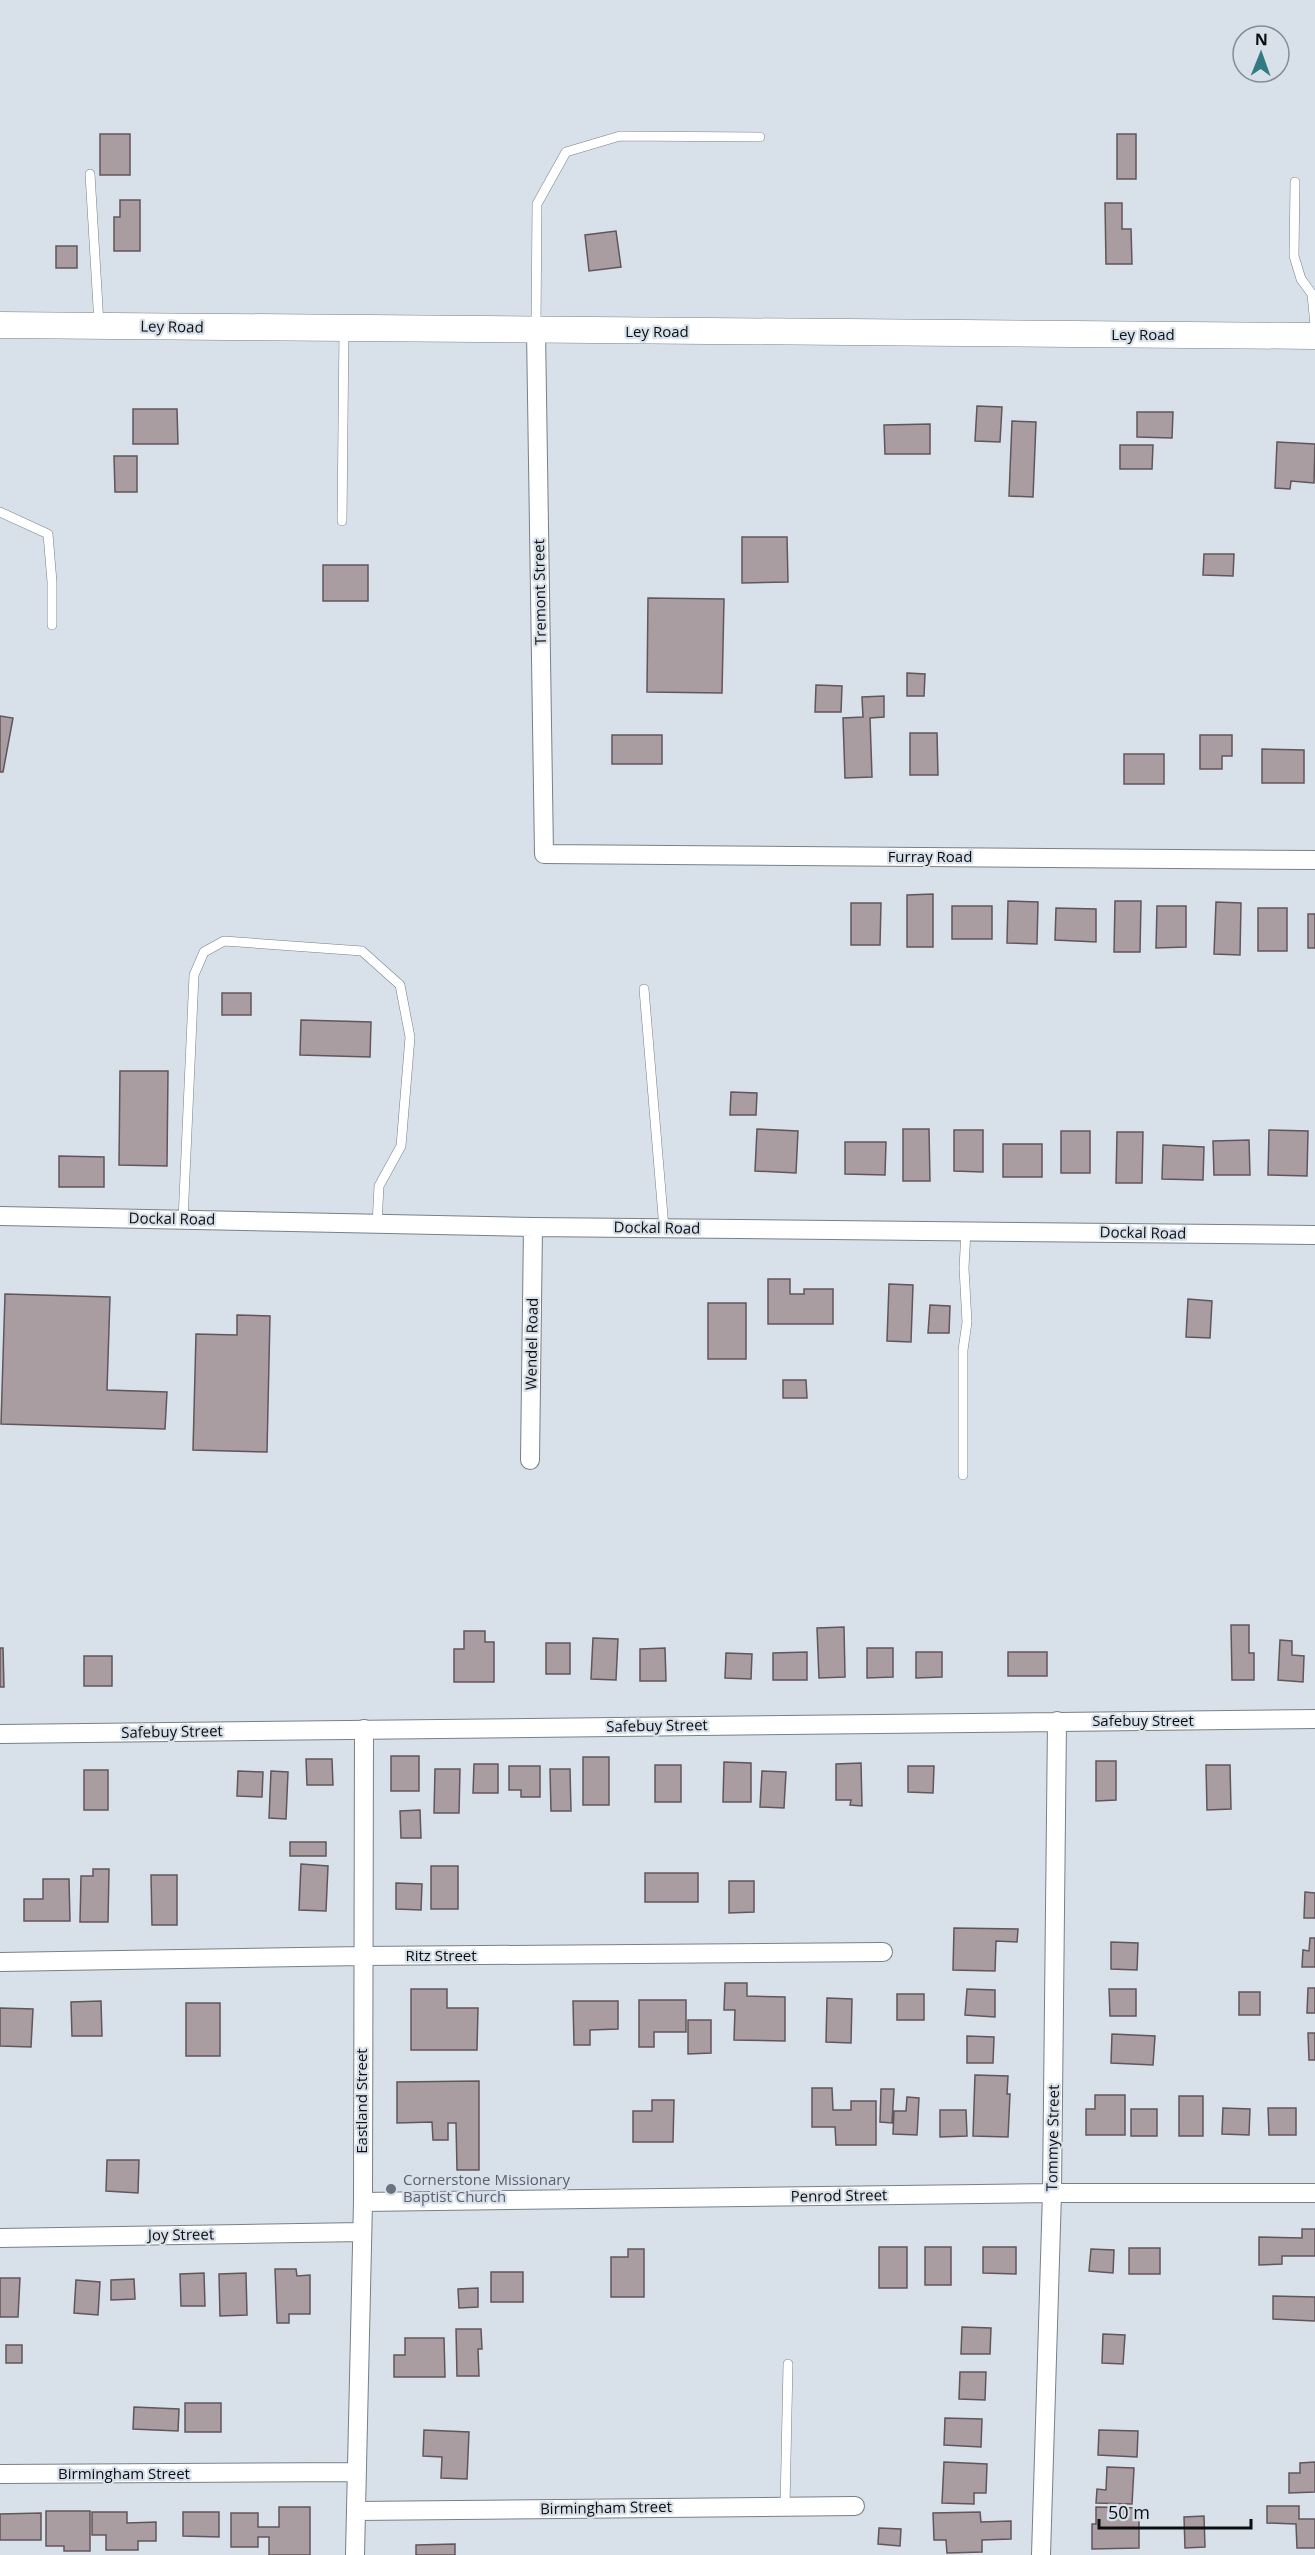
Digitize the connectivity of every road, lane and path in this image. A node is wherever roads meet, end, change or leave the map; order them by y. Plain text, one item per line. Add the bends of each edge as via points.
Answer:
1 (760, 136) dead end
2 (90, 174) dead end
3 (1295, 182) dead end
4 (0, 325) edge
5 (99, 326) junction
6 (1315, 326) edge
7 (344, 329) junction
8 (536, 331) junction
9 (1315, 336) edge
10 (0, 512) edge
11 (342, 521) dead end
12 (52, 625) dead end
13 (544, 854) joint
14 (1315, 860) edge
15 (644, 989) dead end
16 (0, 1216) edge
17 (183, 1220) junction
18 (377, 1224) junction
19 (533, 1227) junction
20 (664, 1228) junction
21 (966, 1231) junction
22 (1315, 1235) edge
23 (530, 1461) dead end
24 (963, 1475) dead end
25 (1315, 1719) edge
26 (1057, 1721) junction
27 (364, 1729) junction
28 (0, 1734) edge
29 (883, 1952) dead end
30 (363, 1956) junction
31 (0, 1962) edge
32 (1052, 2193) junction
33 (1315, 2193) edge
34 (363, 2202) junction
35 (362, 2232) junction
36 (0, 2238) edge
37 (788, 2364) dead end
38 (357, 2472) junction
39 (0, 2474) edge
40 (855, 2506) dead end
41 (785, 2507) junction
42 (356, 2511) junction
43 (355, 2555) edge
44 (1041, 2555) edge

1 - 8 lane via 620,136 566,152 537,204
2 - 5 lane
3 - 6 lane via 1294,256 1301,279 1312,294
4 - 5 main road, Ley Road
5 - 7 main road, Ley Road
7 - 8 main road, Ley Road
7 - 11 lane
8 - 9 main road, Ley Road
8 - 13 street, Tremont Street
10 - 12 lane via 48,534
13 - 14 street, Furray Road
15 - 20 lane
16 - 17 street, Dockal Road
17 - 18 street, Dockal Road
17 - 18 lane via 194,975 204,952 224,941 362,951 400,986 410,1038 401,1146 379,1186
18 - 19 street, Dockal Road
19 - 20 street, Dockal Road
19 - 23 street, Wendel Road
20 - 21 street, Dockal Road
21 - 22 street, Dockal Road
21 - 24 lane
25 - 26 street, Safebuy Street
26 - 27 street, Safebuy Street
26 - 32 street, Tommye Street
27 - 28 street, Safebuy Street
27 - 30 street, Eastland Street
29 - 30 street, Ritz Street
30 - 31 street, Ritz Street
30 - 34 street, Eastland Street
32 - 33 street, Penrod Street
32 - 34 street, Penrod Street
32 - 44 street, Tommye Street
34 - 35 street, Eastland Street
35 - 36 street, Joy Street
35 - 38 street, Eastland Street
37 - 41 lane
38 - 39 street, Birmingham Street
38 - 42 street, Eastland Street
40 - 41 street, Birmingham Street
41 - 42 street, Birmingham Street
42 - 43 street

